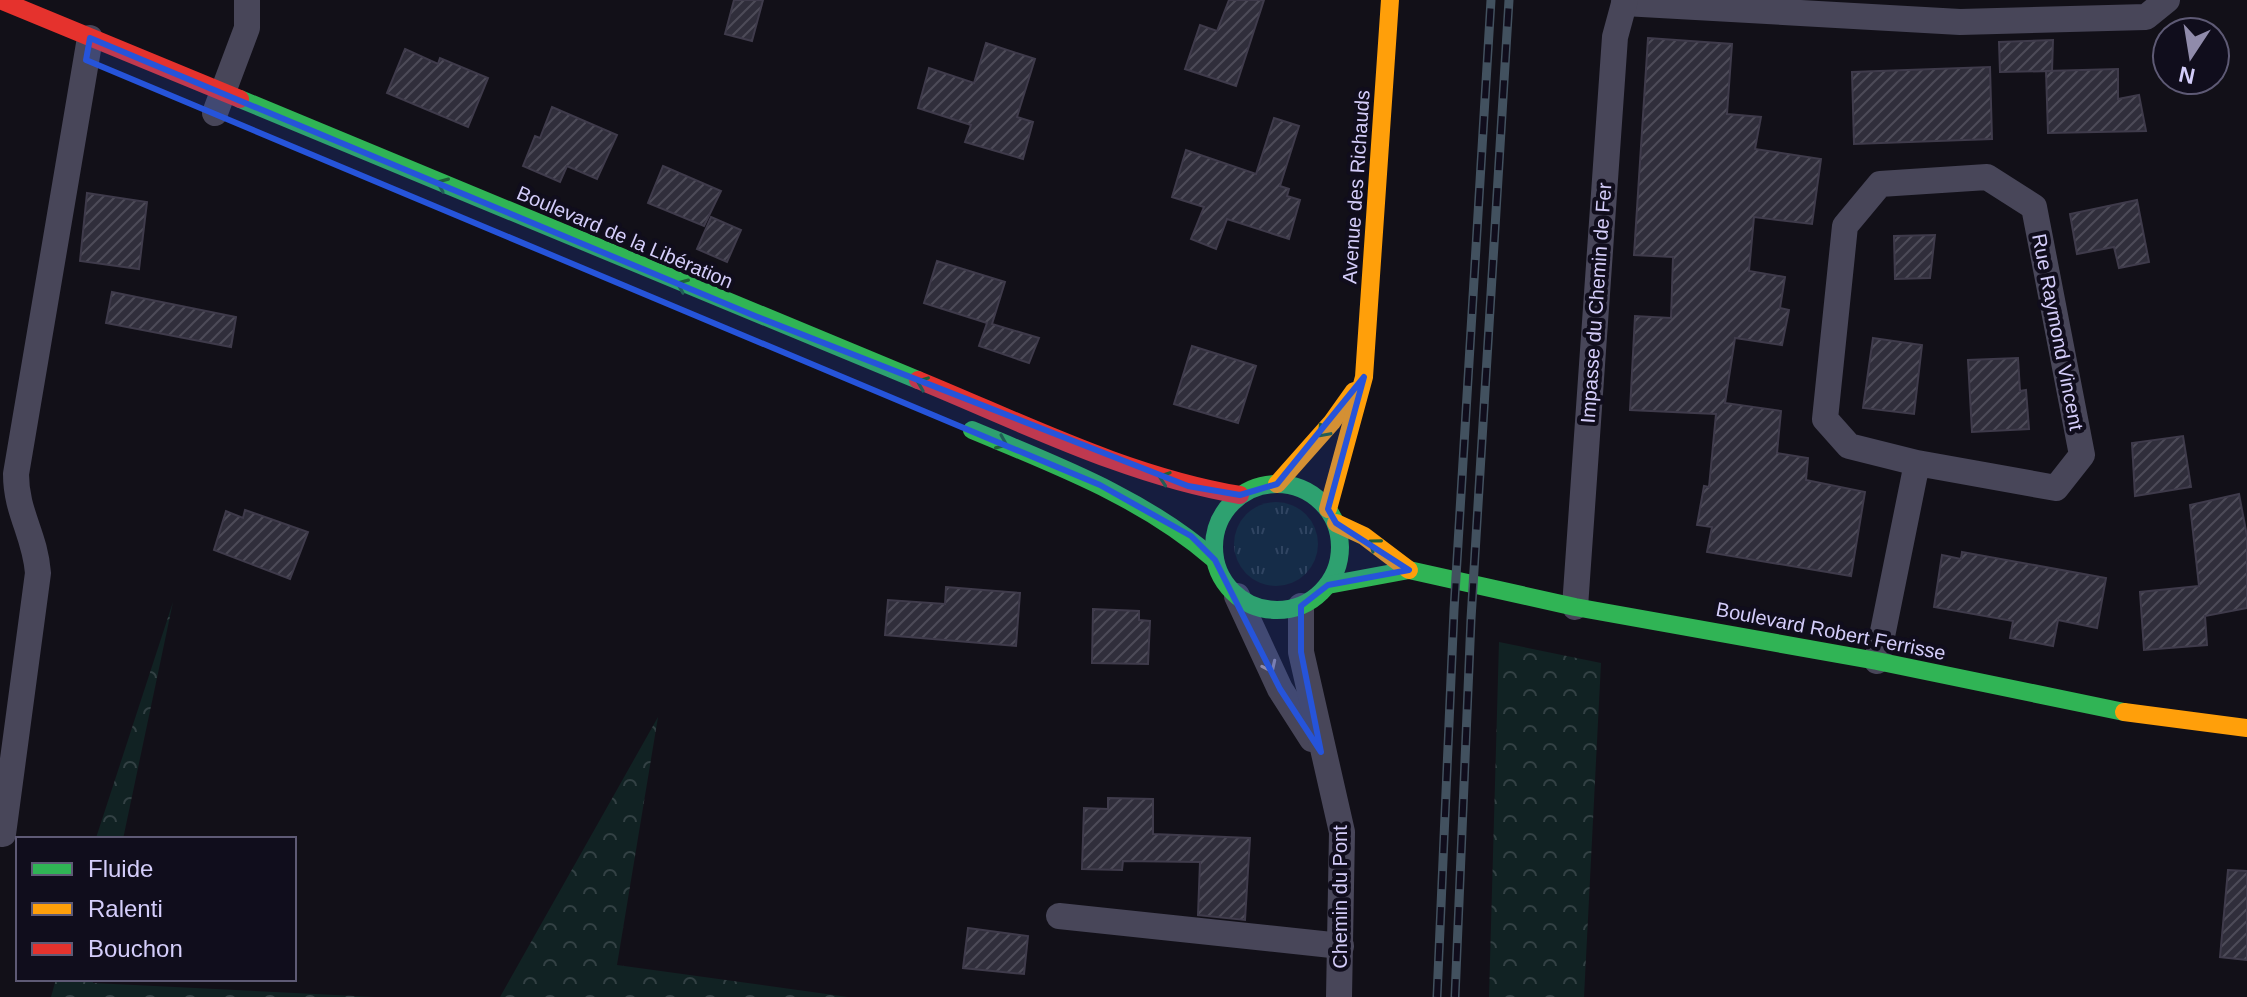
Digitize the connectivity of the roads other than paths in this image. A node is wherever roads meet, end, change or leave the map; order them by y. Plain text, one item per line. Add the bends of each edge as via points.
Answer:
1 (0, 0) edge
2 (247, 0) edge
3 (1390, 0) edge
4 (2167, 0) edge
5 (1625, 2) edge
6 (2073, 9) edge
7 (87, 55) junction
8 (217, 107) junction
9 (1364, 377) junction
10 (954, 422) dead end
11 (1917, 463) junction
12 (1277, 484) junction
13 (1240, 495) junction
14 (1332, 516) junction
15 (1215, 560) junction
16 (1409, 570) junction
17 (1328, 585) junction
18 (1237, 596) junction
19 (1301, 606) junction
20 (1575, 607) junction
21 (1877, 661) junction
22 (2247, 728) edge
23 (1321, 752) junction
24 (3, 834) dead end
25 (1059, 916) dead end
26 (1341, 946) junction
27 (1339, 997) edge

1 - 7 street, Boulevard de la Libération
2 - 8 street via 247,28
3 - 9 street, Avenue des Richauds
4 - 6 street via 2146,17
5 - 6 street via 1960,22
5 - 20 street, Impasse du Chemin de Fer via 1615,37
7 - 8 street, Boulevard de la Libération
7 - 24 street via 16,474 16,500 36,547 38,573
13 -> 8 street, Boulevard de la Libération via 1188,486 1109,459
9 -> 12 street
9 - 14 street, Avenue des Richauds
10 -> 15 street via 1100,485 1191,536
11 - 11 street, Rue Raymond Vincent via 2056,488 2082,455 2034,207 1987,177 1880,184 1845,226 1825,419 1849,446
11 - 21 street
12 - 13 street
12 - 14 street via 1306,490
13 - 15 street via 1218,524
16 -> 14 street, Boulevard Robert Ferrisse
14 - 17 street via 1341,555
15 - 18 street
16 - 17 street, Boulevard Robert Ferrisse
16 - 20 street, Boulevard Robert Ferrisse
17 - 19 street
18 - 19 street via 1257,607
18 -> 23 street, Chemin du Pont via 1280,689
19 - 23 street, Chemin du Pont via 1301,652
20 - 21 street, Boulevard Robert Ferrisse
21 - 22 street, Boulevard Robert Ferrisse via 2155,718
23 - 26 street, Chemin du Pont via 1342,832
25 - 26 street
26 - 27 street, Chemin du Pont

